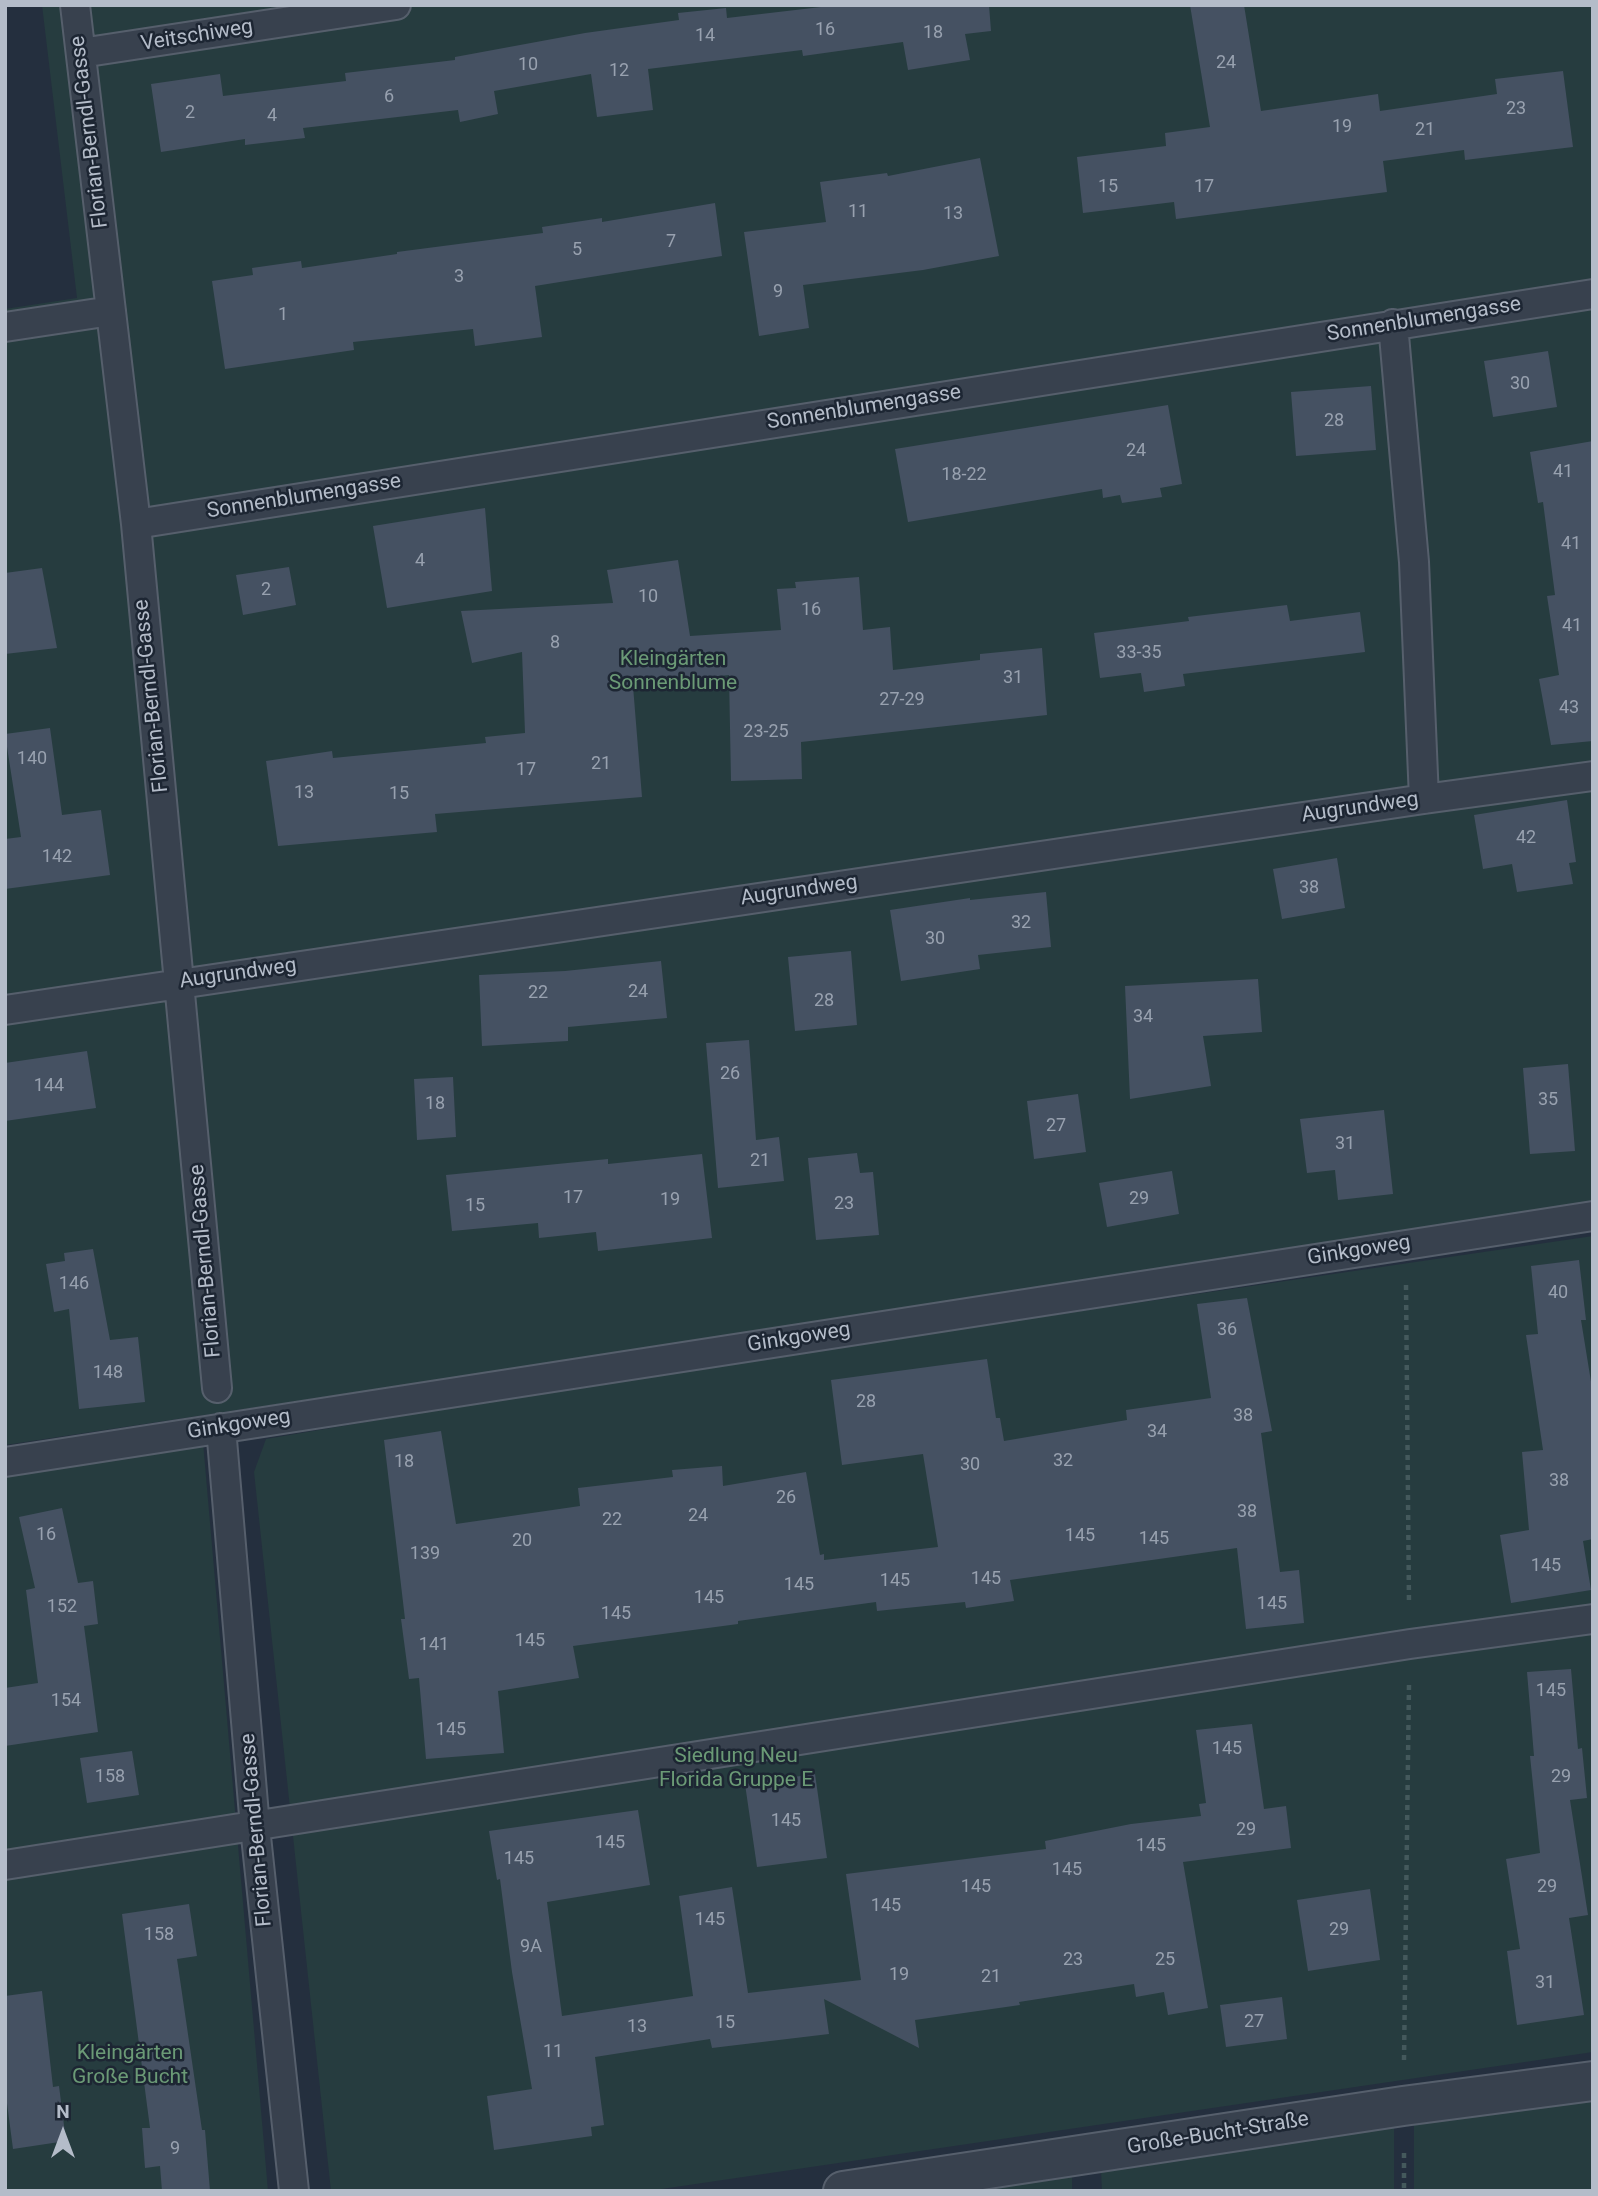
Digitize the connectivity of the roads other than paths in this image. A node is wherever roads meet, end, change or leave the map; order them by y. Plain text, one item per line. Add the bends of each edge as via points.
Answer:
1 (75, 5) edge
2 (396, 5) edge
3 (81, 53) junction
4 (1593, 294) edge
5 (111, 311) junction
6 (1393, 324) junction
7 (5, 327) edge
8 (136, 524) junction
9 (1593, 776) edge
10 (1424, 799) junction
11 (180, 982) junction
12 (5, 1010) edge
13 (1593, 1216) edge
14 (217, 1388) dead end
15 (221, 1428) junction
16 (5, 1462) edge
17 (1593, 1619) edge
18 (255, 1827) junction
19 (5, 1865) edge
20 (1593, 2081) edge
21 (294, 2191) edge
22 (843, 2191) edge

1 - 3 lane, Florian-Berndl-Gasse
2 - 3 lane, Veitschiweg
3 - 5 lane, Florian-Berndl-Gasse
4 - 6 lane, Sonnenblumengasse
5 - 7 lane
5 - 8 lane, Florian-Berndl-Gasse
6 - 8 lane, Sonnenblumengasse
6 - 10 lane via 1414,562
8 - 11 lane, Florian-Berndl-Gasse
9 - 10 lane, Augrundweg
10 - 11 lane, Augrundweg
11 - 12 lane, Augrundweg
11 - 14 lane, Florian-Berndl-Gasse
13 - 15 lane, Ginkgoweg
15 - 16 lane, Ginkgoweg
15 - 18 lane, Florian-Berndl-Gasse
17 - 18 lane
18 - 19 lane
18 - 21 lane, Florian-Berndl-Gasse
20 - 22 street, Große-Bucht-Straße

